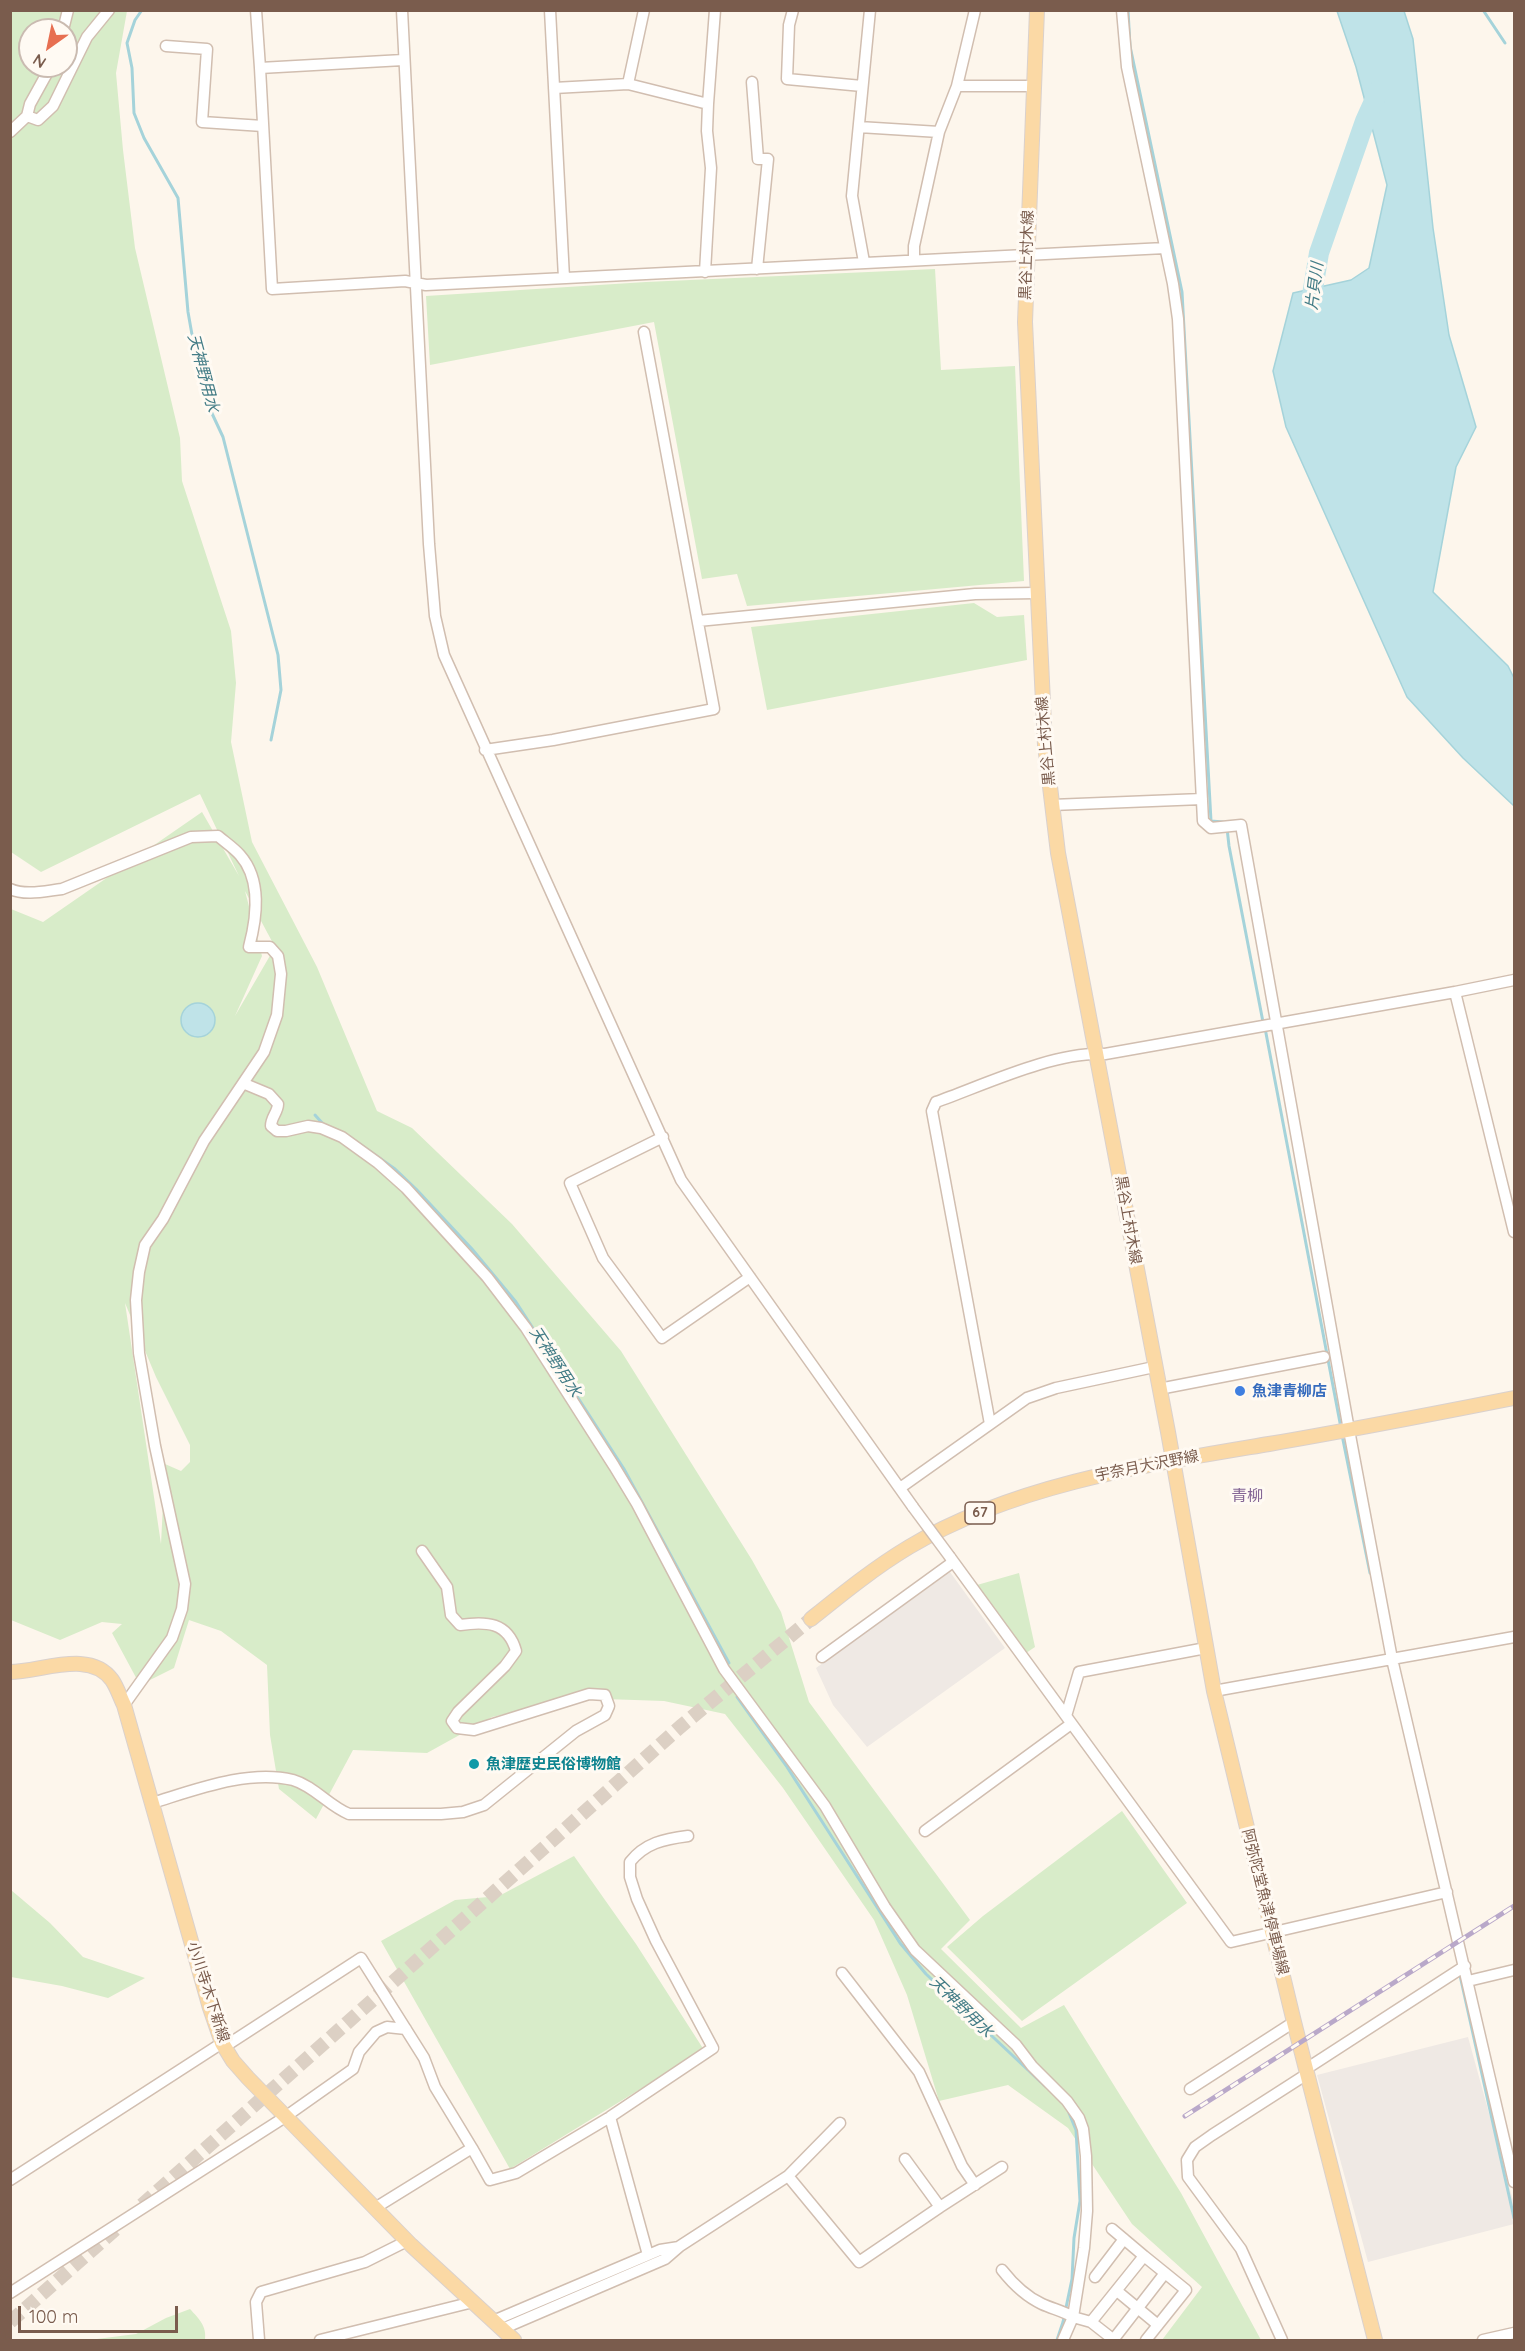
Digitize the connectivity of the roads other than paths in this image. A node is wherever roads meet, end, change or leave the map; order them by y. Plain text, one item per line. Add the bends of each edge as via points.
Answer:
1 (110, 10) edge
2 (256, 10) edge
3 (402, 10) edge
4 (550, 10) edge
5 (644, 10) edge
6 (715, 10) edge
7 (793, 10) edge
8 (870, 10) edge
9 (975, 10) edge
10 (1036, 10) edge
11 (1122, 10) edge
12 (166, 46) dead end
13 (403, 60) junction
14 (260, 68) junction
15 (44, 78) edge
16 (752, 82) dead end
17 (628, 84) junction
18 (862, 86) junction
19 (957, 86) junction
20 (1033, 86) junction
21 (554, 88) junction
22 (708, 104) junction
23 (27, 116) junction
24 (263, 126) junction
25 (858, 126) junction
26 (10, 132) edge
27 (939, 132) junction
28 (1166, 248) junction
29 (1027, 255) junction
30 (914, 260) junction
31 (864, 262) junction
32 (757, 268) junction
33 (705, 272) junction
34 (564, 278) junction
35 (416, 284) junction
36 (644, 332) dead end
37 (1036, 593) junction
38 (698, 621) junction
39 (485, 750) junction
40 (1202, 800) junction
41 (1052, 805) junction
42 (10, 889) edge
43 (1515, 980) edge
44 (1455, 992) junction
45 (1276, 1023) junction
46 (1096, 1053) junction
47 (244, 1084) junction
48 (663, 1137) junction
49 (1515, 1232) edge
50 (750, 1277) junction
51 (1324, 1357) dead end
52 (1154, 1367) junction
53 (1159, 1389) junction
54 (1515, 1398) edge
55 (990, 1424) junction
56 (1349, 1430) junction
57 (1173, 1460) junction
58 (900, 1488) junction
59 (422, 1551) dead end
60 (951, 1560) junction
61 (811, 1619) tunnel mouth
62 (1515, 1637) edge
63 (1206, 1648) junction
64 (822, 1657) dead end
65 (1392, 1659) junction
66 (10, 1672) edge
67 (1214, 1691) junction
68 (124, 1705) junction
69 (1068, 1720) junction
70 (152, 1803) junction
71 (925, 1831) dead end
72 (688, 1836) dead end
73 (1447, 1892) junction
74 (1272, 1933) junction
75 (1465, 1966) junction
76 (1515, 1970) edge
77 (842, 1973) dead end
78 (1468, 1981) junction
79 (1294, 2022) junction
80 (406, 2029) junction
81 (223, 2045) junction
82 (1306, 2071) junction
83 (1190, 2089) dead end
84 (285, 2116) junction
85 (610, 2117) junction
86 (840, 2123) dead end
87 (472, 2148) junction
88 (905, 2160) dead end
89 (1002, 2167) dead end
90 (788, 2176) junction
91 (10, 2180) edge
92 (1515, 2182) edge
93 (975, 2185) junction
94 (940, 2207) junction
95 (375, 2208) junction
96 (1112, 2229) dead end
97 (1124, 2239) junction
98 (407, 2241) junction
99 (680, 2246) junction
100 (648, 2255) junction
101 (1144, 2256) junction
102 (1002, 2270) dead end
103 (1165, 2273) junction
104 (1095, 2277) dead end
105 (1117, 2290) junction
106 (10, 2293) edge
107 (473, 2302) junction
108 (1138, 2309) junction
109 (1073, 2318) junction
110 (1091, 2322) junction
111 (497, 2325) junction
112 (1158, 2325) junction
113 (1515, 2333) edge
114 (259, 2340) edge
115 (320, 2340) edge
116 (514, 2340) edge
117 (1063, 2340) edge
118 (1113, 2340) edge
119 (1146, 2340) edge
120 (1282, 2340) edge
121 (1375, 2340) edge
122 (1483, 2340) edge

1 - 23 street via 87,37 53,106 38,120
2 - 14 street
3 - 13 street
4 - 21 street
5 - 17 street
6 - 22 street
7 - 18 street via 787,79
8 - 18 street
9 - 19 street
10 - 20 main road, 黒谷上村木線
11 - 28 street via 1127,67
12 - 24 street via 207,49 202,122
13 - 14 street
13 - 35 street
14 - 24 street
15 - 23 street
16 - 32 street via 758,159 768,159
17 - 21 street
17 - 22 street
18 - 25 street
19 - 20 street
19 - 27 street
20 - 29 main road, 黒谷上村木線
21 - 34 street
22 - 33 street via 711,168
23 - 26 street
24 - 35 street via 272,289 405,281
25 - 27 street
25 - 31 street via 852,196
27 - 30 street
28 - 29 street
28 - 40 street via 1178,319
29 - 30 street
29 - 37 main road, 黒谷上村木線 via 1025,322
30 - 31 street
31 - 32 street
32 - 33 street
33 - 34 street
34 - 35 street
35 - 39 street via 435,616 444,655
36 - 38 street
37 - 38 street via 975,594
37 - 41 main road, 黒谷上村木線
38 - 39 street via 714,709
39 - 48 street
40 - 41 street
40 - 45 street via 1203,821 1210,828 1241,825
41 - 46 main road, 黒谷上村木線
42 - 47 street via 62,889 191,837 218,836 241,856 253,878 255,922 249,946 270,947 278,956 281,974 274,1025 264,1052
43 - 44 street
44 - 45 street
44 - 49 street
45 - 46 street
45 - 56 street
46 - 52 main road, 黒谷上村木線
46 - 55 street via 1037,1066 936,1102 932,1111
47 - 68 street via 204,1141 163,1219 144,1245 136,1300 140,1353 155,1446 185,1584 172,1638
47 - 109 street via 269,1094 278,1104 271,1120 277,1131 321,1128 342,1137 378,1163 487,1277 526,1328 615,1466 724,1669 825,1806 915,1950 1016,2045 1079,2118 1086,2156 1087,2211
48 - 50 street via 681,1180
48 - 50 street via 570,1183 603,1258 662,1338
50 - 58 street
51 - 53 street
52 - 53 main road, 黒谷上村木線
52 - 55 street via 1027,1398
53 - 57 main road, 黒谷上村木線
54 - 56 main road, 宇奈月大沢野線 / 67
55 - 58 street
56 - 57 main road, 宇奈月大沢野線 / 67
56 - 65 street
57 - 61 main road, 宇奈月大沢野線 / 67 via 1084,1479 988,1509 910,1546
57 - 63 main road, 阿弥陀堂魚津停車場線
58 - 60 street, bridge
59 - 70 street via 447,1587 451,1615 460,1625 483,1622 498,1626 513,1641 516,1652 458,1712 452,1721 457,1728 474,1730 589,1694 605,1695 609,1706 605,1715 576,1731 484,1805 463,1812 349,1814 295,1781 270,1778 204,1787
60 - 64 street
60 - 69 street
62 - 65 street
63 - 67 main road, 阿弥陀堂魚津停車場線
63 - 69 street via 1079,1672
65 - 67 street
65 - 73 street
66 - 68 main road, 小川寺木下新線 via 75,1663 92,1665 111,1678
67 - 74 main road, 阿弥陀堂魚津停車場線
68 - 70 main road, 小川寺木下新線
69 - 71 street
69 - 74 street via 1231,1942
70 - 81 main road, 小川寺木下新線
72 - 85 street via 651,1844 630,1862 630,1877 656,1941 713,2048
73 - 74 street
73 - 75 street
74 - 79 main road, 阿弥陀堂魚津停車場線
75 - 78 street
75 - 82 street
76 - 78 street
77 - 93 street via 919,2072 962,2166
78 - 92 street
79 - 82 main road, 阿弥陀堂魚津停車場線
79 - 83 street
80 - 81 street via 361,1958
80 - 84 street via 387,2027 376,2032 359,2052 353,2069
80 - 87 street
81 - 84 main road, 小川寺木下新線
81 - 91 street
82 - 120 street via 1212,2134 1195,2147 1187,2160 1188,2177 1240,2249
82 - 121 main road, 阿弥陀堂魚津停車場線
84 - 95 main road, 小川寺木下新線
84 - 106 street
85 - 87 street via 516,2172 490,2180
85 - 100 street
86 - 90 street
87 - 95 street
88 - 94 street
89 - 93 street
90 - 94 street via 859,2262
90 - 99 street
93 - 94 street
95 - 98 main road, 小川寺木下新線
96 - 97 street
97 - 101 street
97 - 104 street
98 - 107 main road, 小川寺木下新線
98 - 114 street via 364,2262 261,2292 256,2302
99 - 100 street
99 - 111 street via 665,2259
100 - 111 street
101 - 103 street
101 - 105 street
102 - 109 street via 1025,2294
103 - 108 street
103 - 112 street via 1186,2290
105 - 108 street
105 - 110 street
107 - 111 main road, 小川寺木下新線
107 - 115 street
108 - 112 street
108 - 118 street
109 - 110 street
109 - 117 street
110 - 118 street
111 - 116 main road, 小川寺木下新線
112 - 119 street
113 - 122 street

